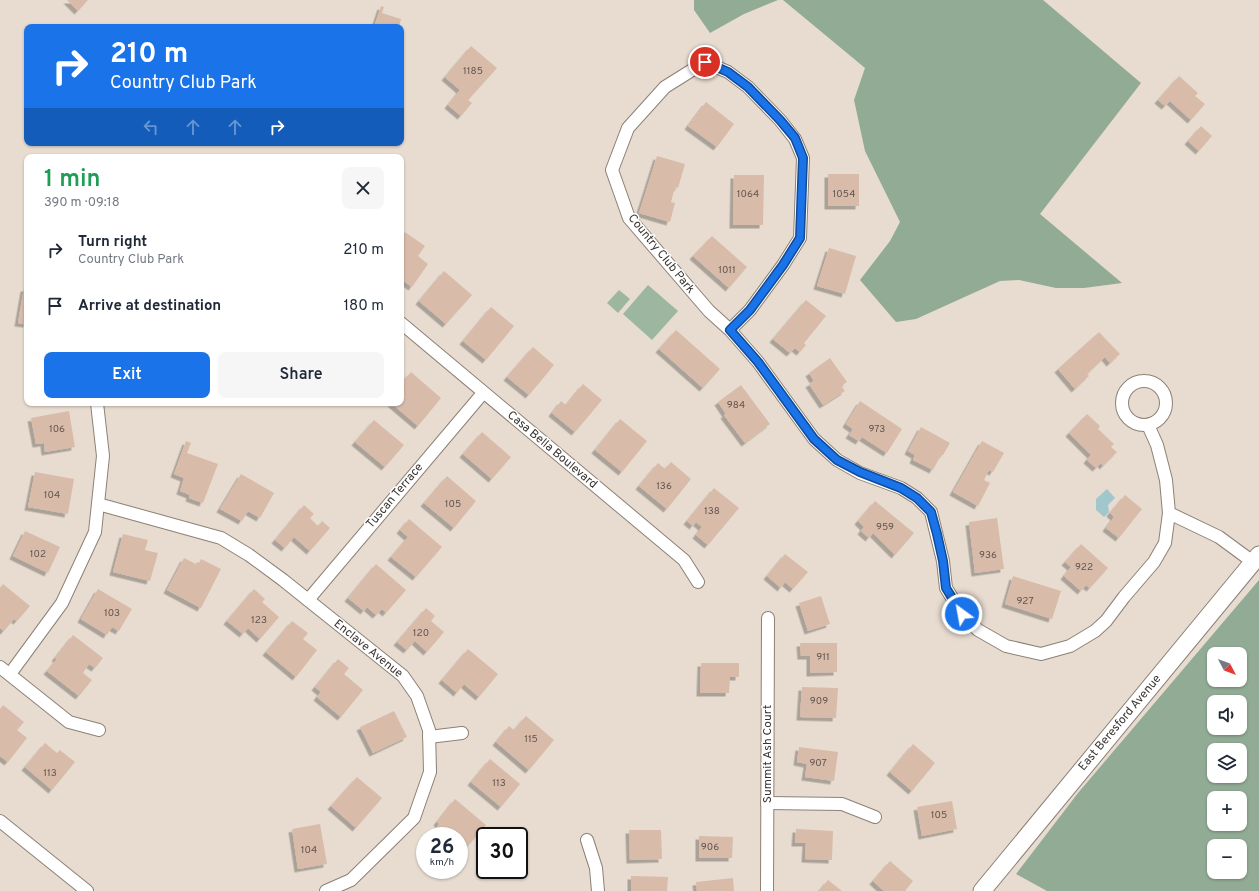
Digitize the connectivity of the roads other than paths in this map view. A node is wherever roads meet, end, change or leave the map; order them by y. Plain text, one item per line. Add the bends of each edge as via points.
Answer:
1 (404, 326) edge
2 (730, 330) junction
3 (483, 393) junction
4 (97, 406) edge
5 (1148, 425) dead end
6 (98, 504) junction
7 (1169, 513) junction
8 (1256, 558) edge
9 (698, 582) dead end
10 (308, 600) junction
11 (768, 618) dead end
12 (5, 670) edge
13 (98, 730) dead end
14 (462, 732) dead end
15 (429, 737) junction
16 (767, 803) junction
17 (875, 817) dead end
18 (2, 828) edge
19 (587, 840) dead end
20 (87, 891) edge
21 (326, 891) edge
22 (598, 891) edge
23 (767, 891) edge
24 (982, 891) edge

1 - 3 street, Casa Bella Boulevard
2 - 2 street, Country Club Park via 709,311 630,218 612,170 628,128 665,86 705,62 728,72 748,87 795,138 803,158 800,238 750,310
2 - 7 street, Country Club Park via 758,362 820,445 837,460 901,488 917,498 931,512 943,561 946,588 962,614 978,630 1006,646 1041,654 1070,646 1095,631 1154,562 1165,543
3 - 9 street, Casa Bella Boulevard via 684,560
3 - 10 street, Tuscan Terrace
4 - 6 street via 103,456
5 - 7 street, Country Club Park via 1157,446 1166,480
6 - 10 street, Enclave Avenue via 221,538 249,555
6 - 12 street via 95,532 62,603
7 - 8 street
8 - 24 street, East Beresford Avenue
10 - 15 street, Enclave Avenue via 403,676 417,696
11 - 16 street, Summit Ash Court
12 - 13 street via 69,722
14 - 15 street
15 - 21 street, Enclave Avenue via 430,772 414,818 351,880
16 - 17 street via 842,804
16 - 23 street, Summit Ash Court
18 - 20 street
19 - 22 street via 596,868

